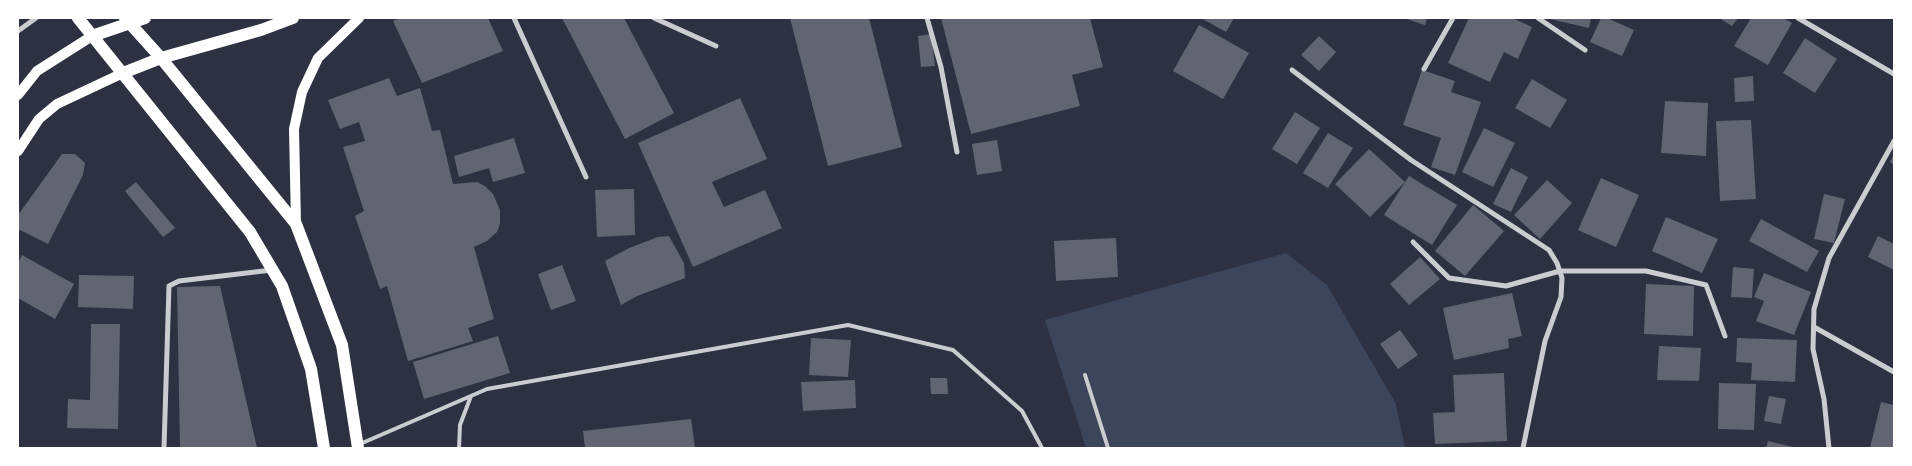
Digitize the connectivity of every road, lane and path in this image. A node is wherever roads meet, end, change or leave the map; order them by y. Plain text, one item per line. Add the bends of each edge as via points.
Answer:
1 (36, 18) edge
2 (78, 18) edge
3 (145, 18) edge
4 (293, 18) edge
5 (359, 18) edge
6 (514, 18) edge
7 (654, 18) edge
8 (927, 18) edge
9 (1454, 18) edge
10 (1538, 18) edge
11 (1798, 18) edge
12 (127, 20) edge
13 (18, 31) edge
14 (92, 36) junction
15 (716, 46) dead end
16 (1584, 50) dead end
17 (161, 58) junction
18 (1424, 68) dead end
19 (1292, 70) dead end
20 (123, 73) junction
21 (1894, 74) edge
22 (18, 95) edge
23 (1894, 140) edge
24 (18, 151) edge
25 (957, 152) dead end
26 (586, 177) dead end
27 (296, 224) junction
28 (1413, 242) dead end
29 (272, 270) junction
30 (1560, 271) junction
31 (1814, 327) junction
32 (1725, 336) dead end
33 (1894, 372) edge
34 (1086, 375) dead end
35 (471, 396) junction
36 (358, 447) edge
37 (164, 448) edge
38 (324, 448) edge
39 (459, 448) edge
40 (1042, 448) edge
41 (1108, 448) edge
42 (1523, 448) edge
43 (1829, 448) edge

1 - 13 street
2 - 14 main road
3 - 12 main road
4 - 17 main road
5 - 27 main road via 318,58 302,92 294,129
6 - 26 street
7 - 15 street
8 - 25 street via 941,67
9 - 18 street
10 - 16 street
11 - 21 street
12 - 14 main road
12 - 17 main road
14 - 20 main road
14 - 22 main road via 37,71
17 - 20 main road
17 - 27 main road
19 - 30 street via 1411,160 1548,250
20 - 24 main road via 57,104 39,119
20 - 29 main road via 250,232
23 - 31 street via 1829,258 1814,310
27 - 36 main road via 342,345
28 - 30 street via 1449,278 1506,286
29 - 37 street via 179,281 169,286
29 - 38 main road via 282,286 311,369
30 - 32 street via 1646,271 1706,285
30 - 42 street via 1561,297 1545,341
31 - 33 street
31 - 43 street via 1813,349 1824,399
34 - 41 lane
35 - 36 lane
35 - 39 lane via 460,425
35 - 40 lane via 487,389 848,325 953,350 1022,411

